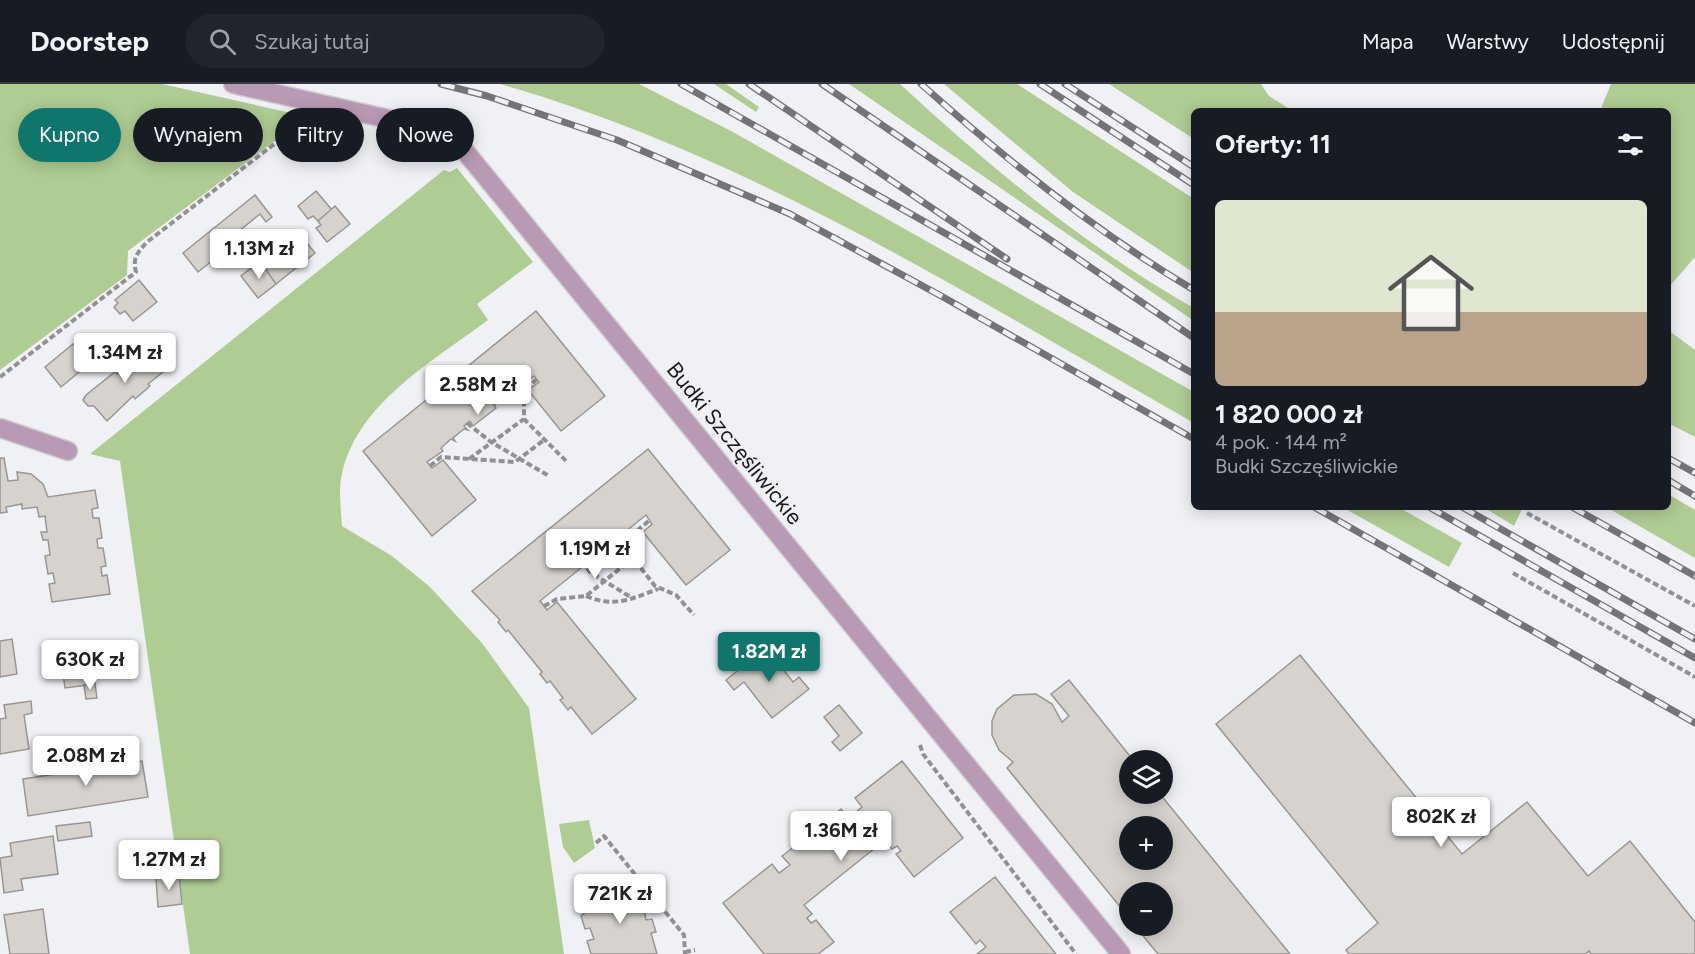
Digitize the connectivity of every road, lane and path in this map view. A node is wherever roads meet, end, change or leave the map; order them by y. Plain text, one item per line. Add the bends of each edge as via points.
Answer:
1 (233, 84) edge
2 (314, 104) junction
3 (0, 377) edge
4 (537, 379) dead end
5 (524, 419) junction
6 (467, 423) dead end
7 (0, 428) edge
8 (544, 440) junction
9 (491, 442) junction
10 (68, 451) dead end
11 (521, 458) junction
12 (468, 459) junction
13 (567, 462) dead end
14 (430, 466) dead end
15 (549, 476) dead end
16 (1527, 513) dead end
17 (650, 520) dead end
18 (576, 554) dead end
19 (633, 558) junction
20 (1514, 573) dead end
21 (603, 582) junction
22 (658, 589) junction
23 (586, 596) junction
24 (633, 599) junction
25 (544, 606) dead end
26 (1695, 606) edge
27 (694, 615) dead end
28 (1695, 677) edge
29 (918, 736) dead end
30 (596, 843) dead end
31 (695, 950) dead end
32 (686, 953) edge
33 (1076, 954) edge
34 (1121, 954) edge

1 - 2 street, Budki Szczęśliwickie
2 - 3 path via 301,126 147,242 138,252 136,272
2 - 34 street, Budki Szczęśliwickie via 424,127 446,134 464,150
4 - 5 path via 524,391
5 - 8 path
5 - 9 path
6 - 9 path
7 - 10 street
8 - 11 path
8 - 13 path
9 - 11 path
9 - 12 path
11 - 12 path via 515,462
11 - 15 path
12 - 14 path via 441,456
16 - 26 path
17 - 19 path via 639,529
18 - 21 path
19 - 21 path
19 - 22 path
20 - 28 path
21 - 23 path
21 - 24 path
22 - 24 path
22 - 27 path via 676,595
23 - 24 path via 614,604
23 - 25 path via 557,599
29 - 33 path via 923,754
30 - 32 path via 604,836 619,854 684,935
31 - 32 path

